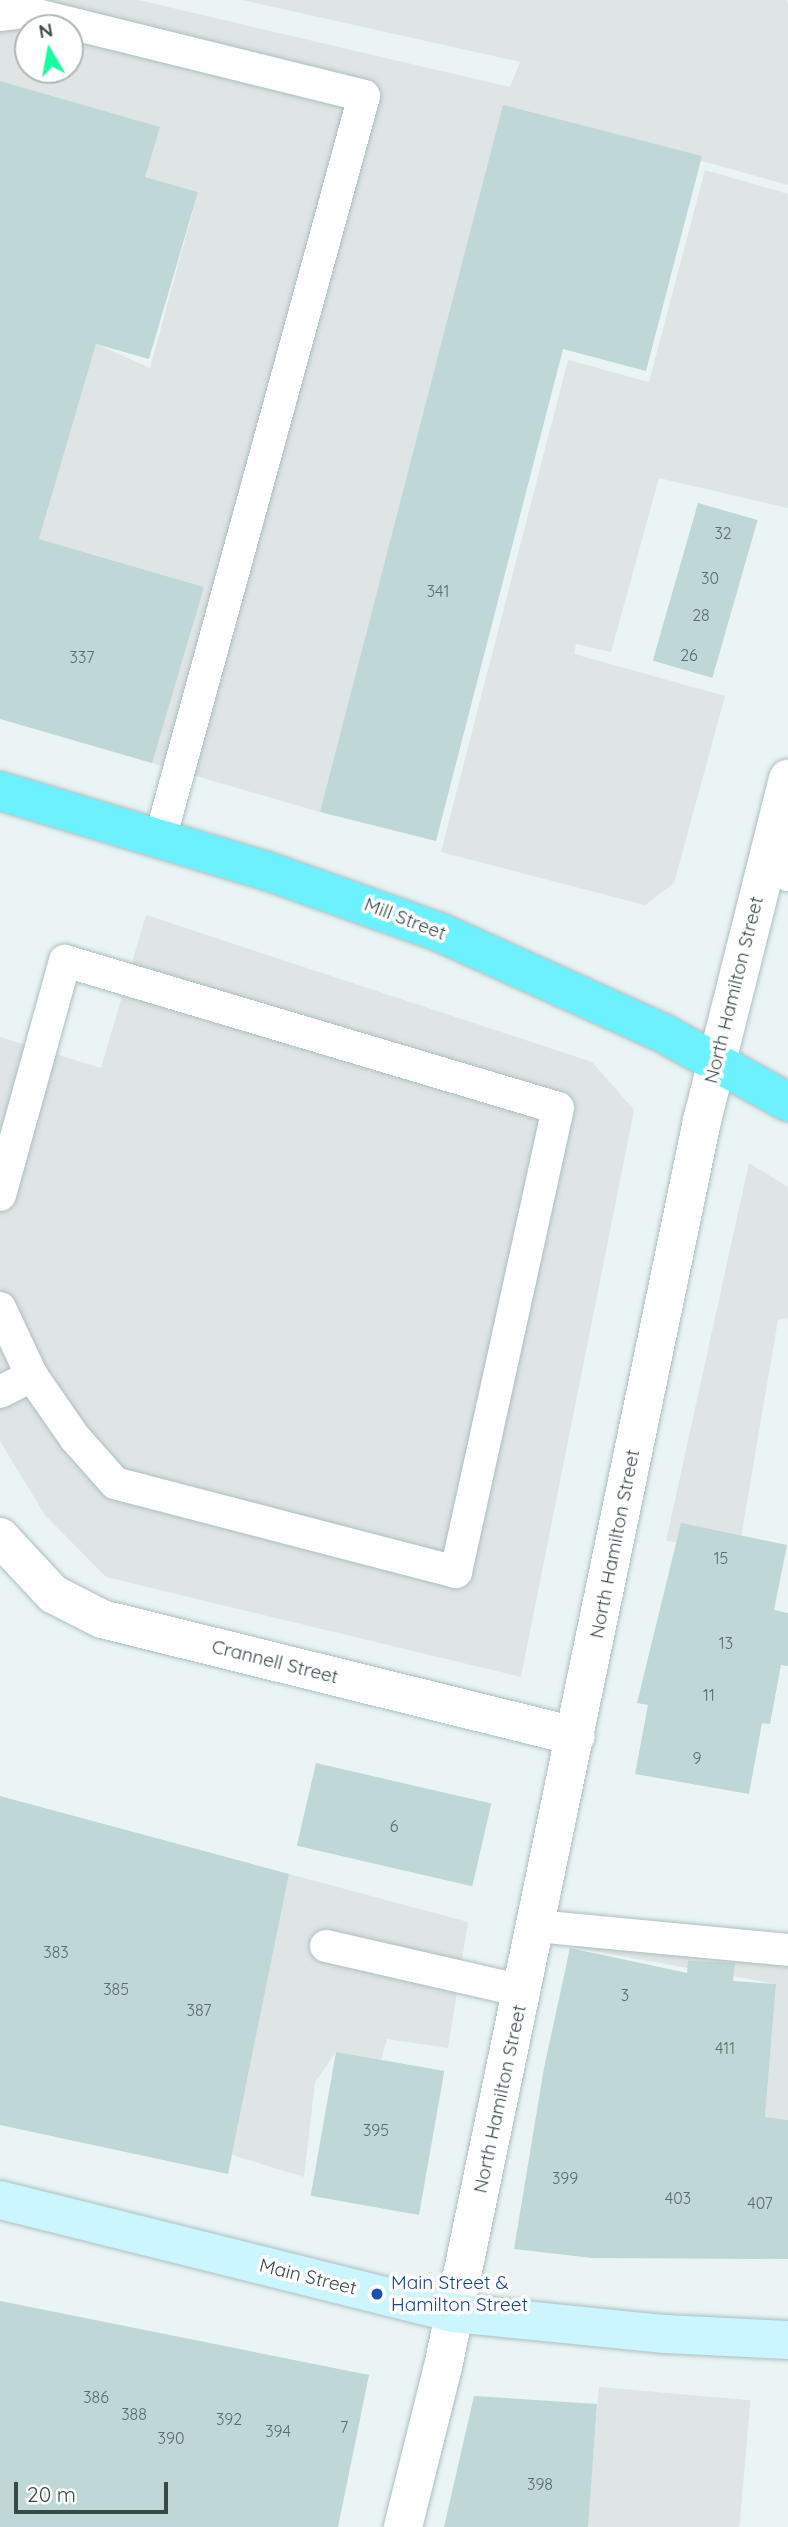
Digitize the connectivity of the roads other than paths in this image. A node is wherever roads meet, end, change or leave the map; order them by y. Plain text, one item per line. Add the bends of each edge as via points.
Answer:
1 (0, 15) edge
2 (788, 779) edge
3 (0, 791) edge
4 (160, 839) junction
5 (777, 869) edge
6 (716, 1061) junction
7 (788, 1102) edge
8 (0, 1195) edge
9 (0, 1308) edge
10 (32, 1376) junction
11 (0, 1392) edge
12 (0, 1537) edge
13 (576, 1736) junction
14 (536, 1926) junction
15 (326, 1946) dead end
16 (788, 1950) edge
17 (522, 1991) junction
18 (0, 2200) edge
19 (454, 2313) junction
20 (788, 2340) edge
21 (402, 2527) edge

1 - 4 lane via 25,12 363,96
2 - 5 street, North Hamilton Street
3 - 4 highway, Mill Street
4 - 6 highway, Mill Street via 439,932 531,970
5 - 6 street, North Hamilton Street
6 - 7 highway, Mill Street
6 - 13 street, North Hamilton Street
8 - 10 lane via 65,961 558,1108 456,1572 115,1483 75,1438
9 - 10 lane
10 - 11 lane
12 - 13 street, Crannell Street via 53,1594 102,1619
13 - 14 street, North Hamilton Street
14 - 16 lane
14 - 17 street, North Hamilton Street
15 - 17 lane
17 - 19 street, North Hamilton Street
18 - 19 street, Main Street
19 - 20 street, Main Street via 665,2334
19 - 21 street, North Hamilton Street

